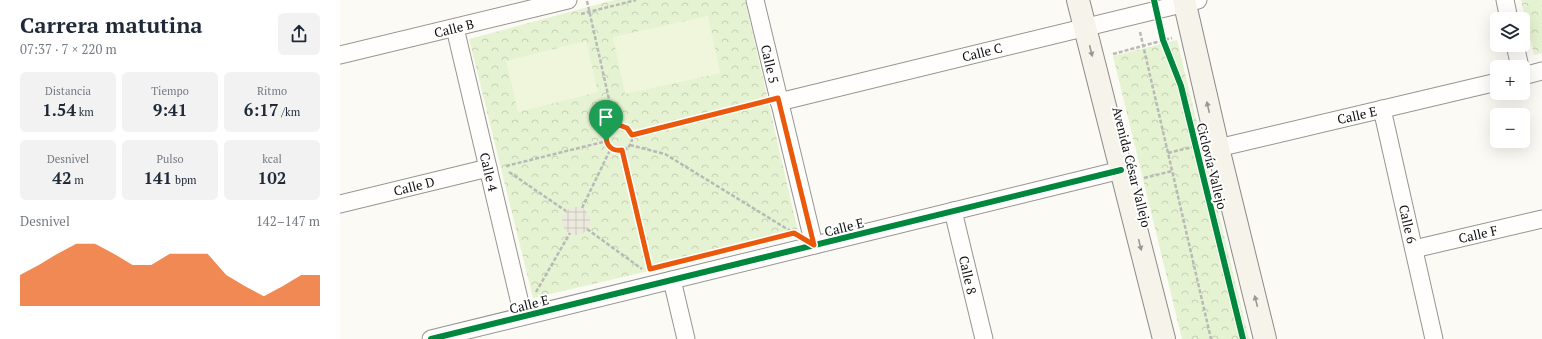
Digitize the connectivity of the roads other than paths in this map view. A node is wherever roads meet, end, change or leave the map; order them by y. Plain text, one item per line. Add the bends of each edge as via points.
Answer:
1 (755, 0) edge
2 (1078, 0) edge
3 (1505, 0) edge
4 (1189, 1) edge
5 (571, 8) edge
6 (1508, 12) edge
7 (1085, 27) junction
8 (455, 28) junction
9 (340, 55) edge
10 (1542, 71) edge
11 (1530, 74) edge
12 (1490, 84) edge
13 (773, 101) junction
14 (1382, 109) junction
15 (1217, 144) junction
16 (488, 168) junction
17 (1130, 175) junction
18 (340, 204) edge
19 (953, 211) junction
20 (1542, 220) edge
21 (814, 245) junction
22 (1414, 249) junction
23 (672, 280) junction
24 (523, 316) junction
25 (431, 339) edge
26 (686, 339) edge
27 (984, 339) edge
28 (1164, 339) edge
29 (1265, 339) edge
30 (1434, 339) edge

1 - 13 street, Calle 5
2 - 7 main road, Avenida César Vallejo
3 - 6 street
4 - 7 street, Calle C
15 -> 4 main road via 1191,33
5 - 8 street, Calle B
7 - 13 street, Calle C
7 -> 17 main road, Avenida César Vallejo
8 - 9 street, Calle B
8 - 16 street, Calle 4
10 - 11 street
12 - 14 street, Calle E
13 - 21 street, Calle 5
14 - 15 street, Calle E
14 - 22 street, Calle 6
29 -> 15 main road
16 - 18 street, Calle D
16 - 24 street, Calle 4
17 - 19 street, Calle E
17 -> 28 main road, Avenida César Vallejo
19 - 21 street, Calle E
19 - 27 street, Calle 8
20 - 22 street, Calle F
21 - 23 street, Calle E
22 - 30 street, Calle 6
23 - 24 street, Calle E
23 - 26 street
24 - 25 street, Calle E

